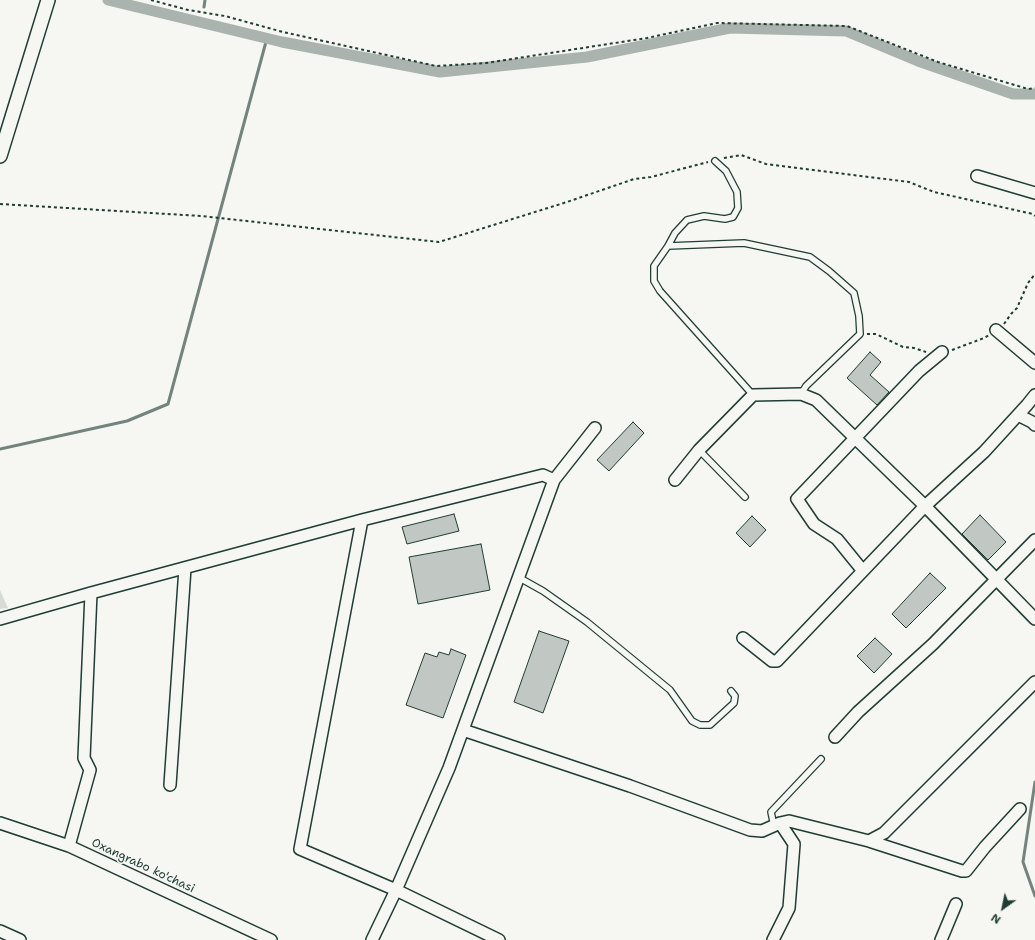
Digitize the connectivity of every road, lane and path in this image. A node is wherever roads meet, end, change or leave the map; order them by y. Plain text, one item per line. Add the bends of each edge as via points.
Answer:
1 (48, 0) edge
2 (151, 0) edge
3 (1035, 88) edge
4 (0, 156) edge
5 (715, 161) junction
6 (976, 176) dead end
7 (1035, 194) edge
8 (0, 204) edge
9 (1035, 216) edge
10 (668, 246) junction
11 (1035, 274) edge
12 (996, 330) junction
13 (860, 334) junction
14 (942, 352) junction
15 (1035, 364) edge
16 (801, 394) junction
17 (1035, 395) edge
18 (753, 396) junction
19 (1018, 415) junction
20 (1035, 425) edge
21 (595, 428) dead end
22 (855, 438) junction
23 (699, 450) junction
24 (554, 480) junction
25 (675, 480) dead end
26 (745, 497) dead end
27 (925, 506) junction
28 (362, 520) junction
29 (1035, 540) edge
30 (185, 568) junction
31 (863, 571) junction
32 (518, 577) junction
33 (996, 580) junction
34 (91, 593) junction
35 (0, 619) edge
36 (1035, 619) edge
37 (743, 638) dead end
38 (1035, 682) edge
39 (731, 691) dead end
40 (463, 730) junction
41 (834, 737) dead end
42 (821, 759) dead end
43 (170, 785) dead end
44 (1020, 809) dead end
45 (0, 823) edge
46 (777, 824) junction
47 (869, 841) junction
48 (69, 846) junction
49 (396, 890) junction
50 (956, 904) dead end
51 (0, 931) edge
52 (20, 940) edge
53 (271, 940) edge
54 (372, 940) edge
55 (499, 940) edge
56 (773, 940) edge
57 (941, 940) edge

1 - 4 street
2 - 3 path via 436,66 486,63 647,38 717,23 847,26 938,62 1028,89
5 - 8 path via 634,179 439,242 201,216
5 - 9 path via 740,155 766,164 909,182 934,192
5 - 10 lane via 726,171 737,192 738,208 733,217 725,219 704,216 687,220 675,233
6 - 7 street
10 - 13 lane via 744,243 810,257 854,293
10 - 18 lane via 654,266 654,281
11 - 12 path via 1017,308
12 - 14 path via 984,338
12 - 15 street
13 - 14 path via 876,334 903,348 914,348 930,353
13 - 16 lane via 806,386
14 - 22 street via 919,371
16 - 18 street
16 - 22 street via 816,400
17 - 19 street
18 - 23 street
19 - 20 street
19 - 27 street via 984,452
21 - 24 street
22 - 27 street
22 - 31 street via 797,499 814,524 837,539
23 - 25 street
23 - 26 lane
24 - 28 street via 542,475
24 - 32 street
27 - 31 street
27 - 33 street
28 - 30 street
28 - 49 street via 300,849
29 - 33 street
30 - 34 street
30 - 43 street
31 - 37 street via 777,661 772,661
32 - 39 lane via 544,590 611,641 670,690 692,721 700,726 710,725 734,703 735,696
32 - 40 street
33 - 36 street
33 - 41 street via 933,644
34 - 35 street
34 - 48 street via 84,758 90,770
38 - 47 street via 884,833
40 - 46 street via 630,786 750,830 762,831
40 - 49 street
42 - 46 lane via 772,812
44 - 47 street via 966,871
45 - 48 street, Oxangrabo ko'chasi
46 - 47 street via 789,821
46 - 56 street via 794,844 789,908
48 - 53 street, Oxangrabo ko'chasi
49 - 54 street
49 - 55 street
50 - 57 street
51 - 52 street

